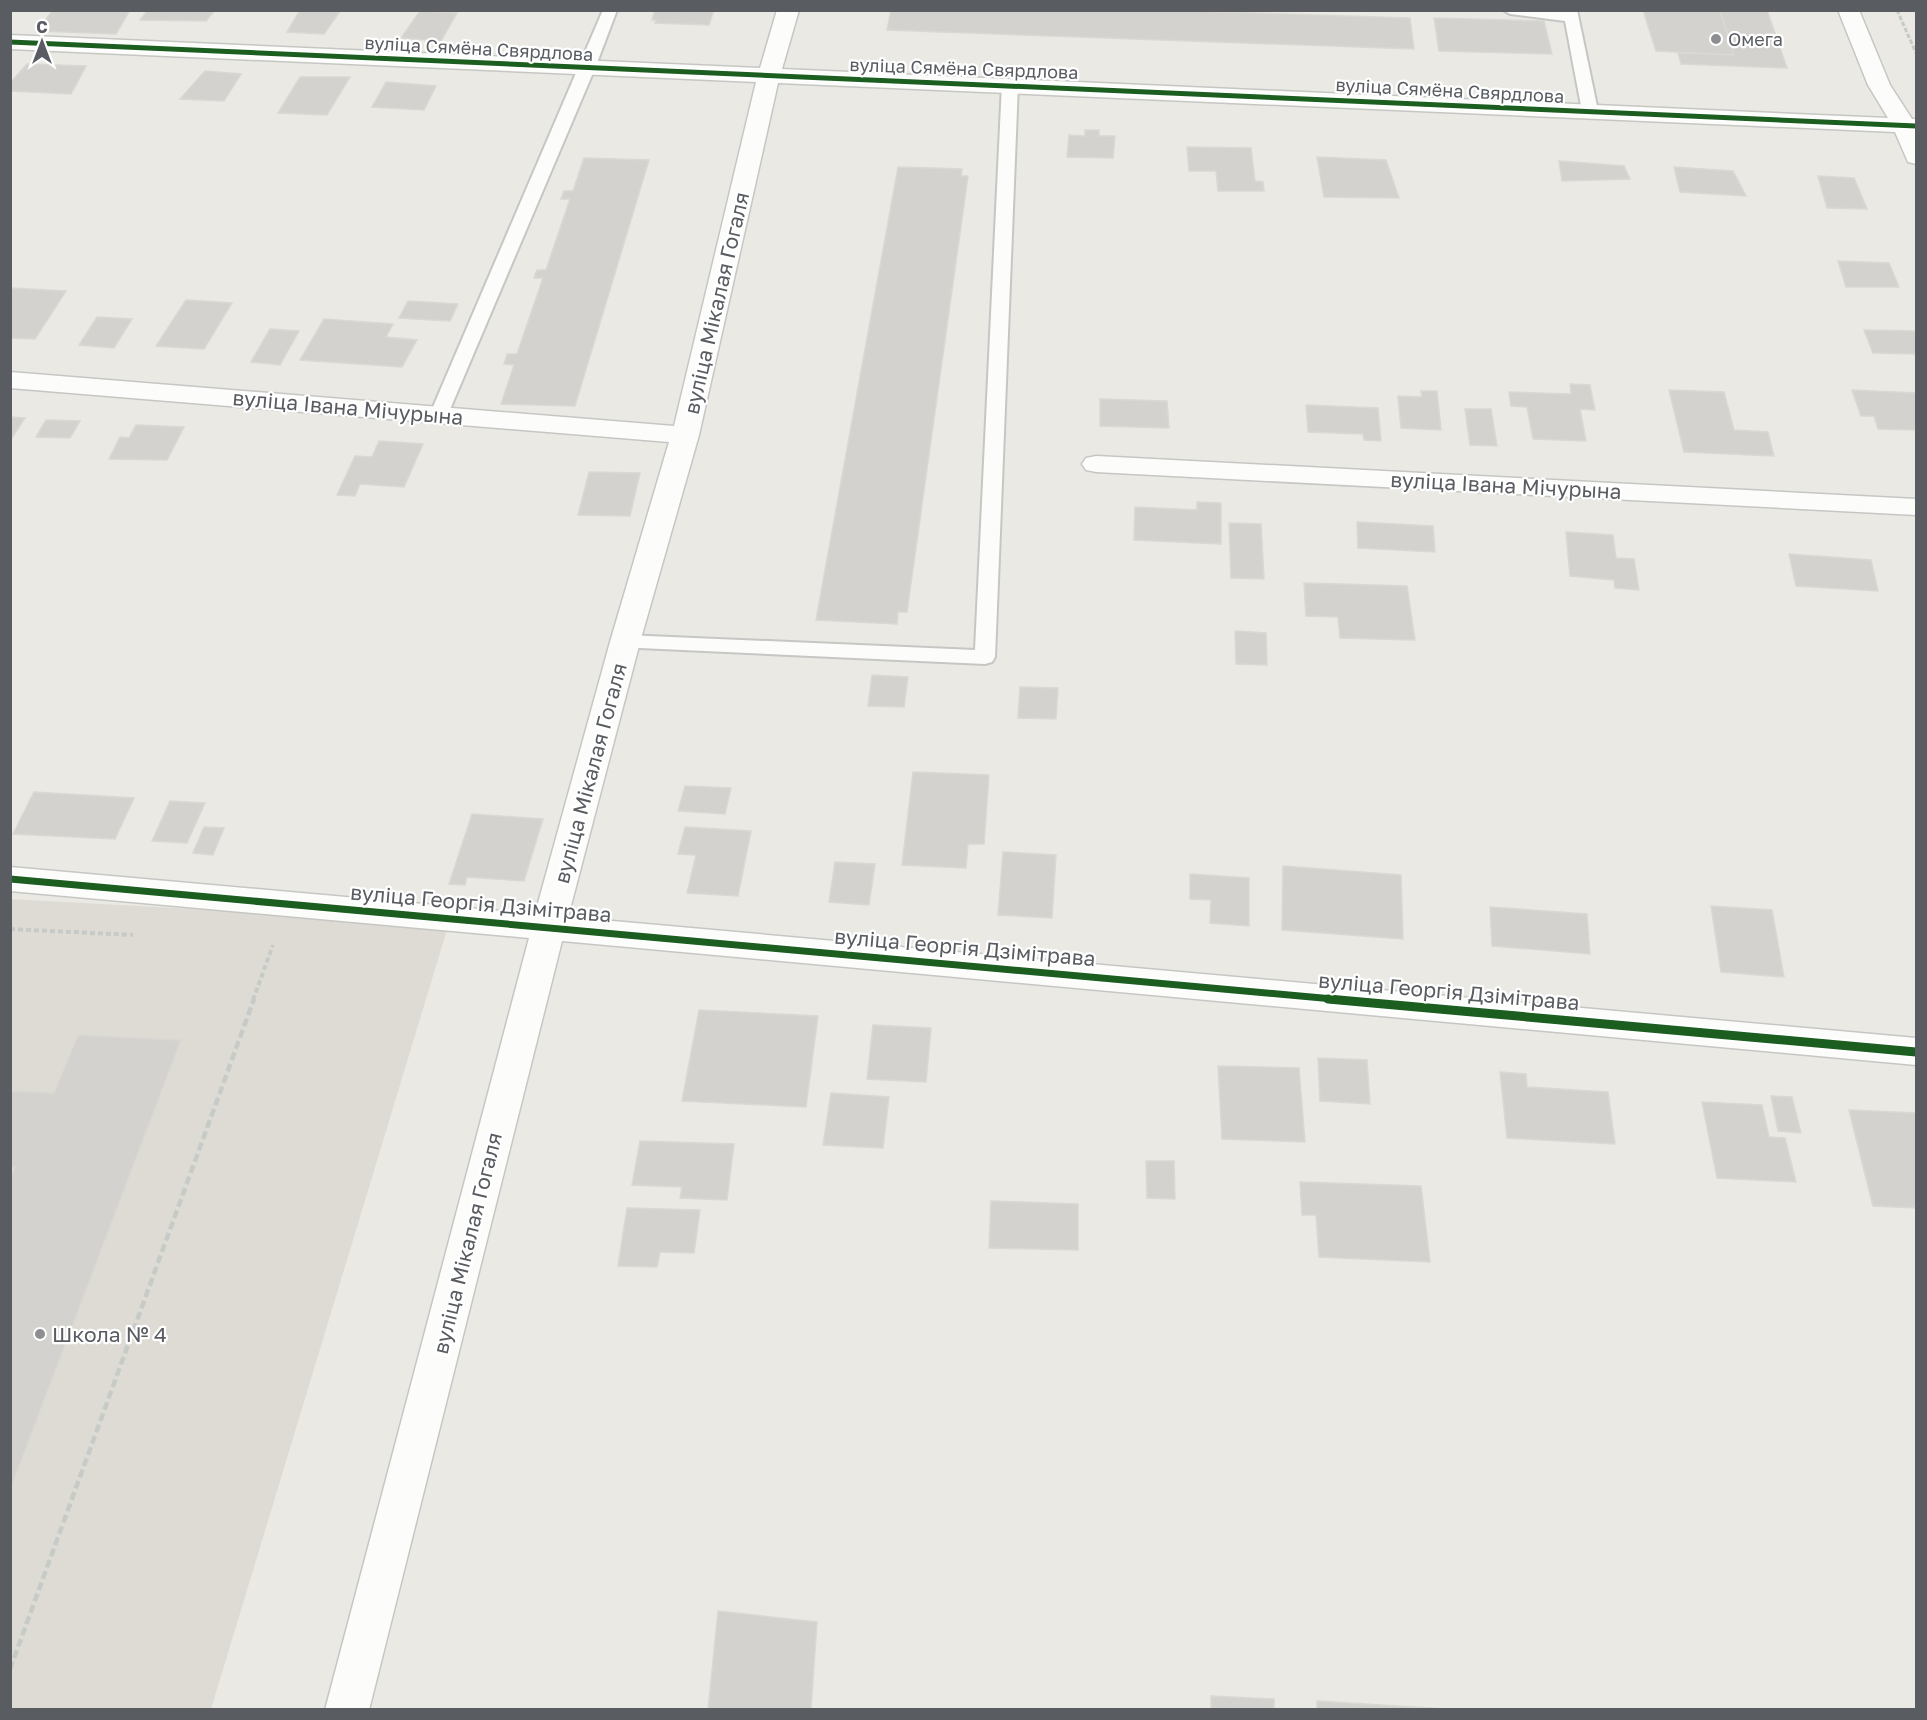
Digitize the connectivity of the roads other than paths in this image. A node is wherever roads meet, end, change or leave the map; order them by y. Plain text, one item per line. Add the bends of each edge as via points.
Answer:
1 (610, 10) edge
2 (788, 10) edge
3 (1510, 10) edge
4 (1848, 10) edge
5 (1540, 12) edge
6 (1571, 14) edge
7 (10, 42) edge
8 (587, 68) junction
9 (769, 75) junction
10 (1010, 84) junction
11 (1590, 111) junction
12 (1910, 126) edge
13 (1917, 157) edge
14 (10, 380) edge
15 (439, 414) junction
16 (685, 435) junction
17 (1096, 464) dead end
18 (1917, 507) edge
19 (625, 642) junction
20 (10, 879) edge
21 (549, 927) junction
22 (1917, 1052) edge
23 (347, 1710) edge

1 - 8 lane
2 - 9 street, вуліца Мікалая Гогаля
3 - 5 lane
4 - 12 street via 1879,85
5 - 6 lane
6 - 11 lane
7 - 8 street, вуліца Сямёна Свярдлова
8 - 9 street, вуліца Сямёна Свярдлова
8 - 15 lane
9 - 10 street, вуліца Сямёна Свярдлова
9 - 16 street, вуліца Мікалая Гогаля
10 - 11 street, вуліца Сямёна Свярдлова
10 - 19 lane via 985,657
11 - 12 street, вуліца Сямёна Свярдлова
12 - 13 street
14 - 15 street, вуліца Івана Мічурына
15 - 16 street, вуліца Івана Мічурына
16 - 19 street, вуліца Мікалая Гогаля
17 - 18 street, вуліца Івана Мічурына
19 - 21 street, вуліца Мікалая Гогаля
20 - 21 street, вуліца Георгія Дзімітрава
21 - 22 street, вуліца Георгія Дзімітрава
21 - 23 street, вуліца Мікалая Гогаля

